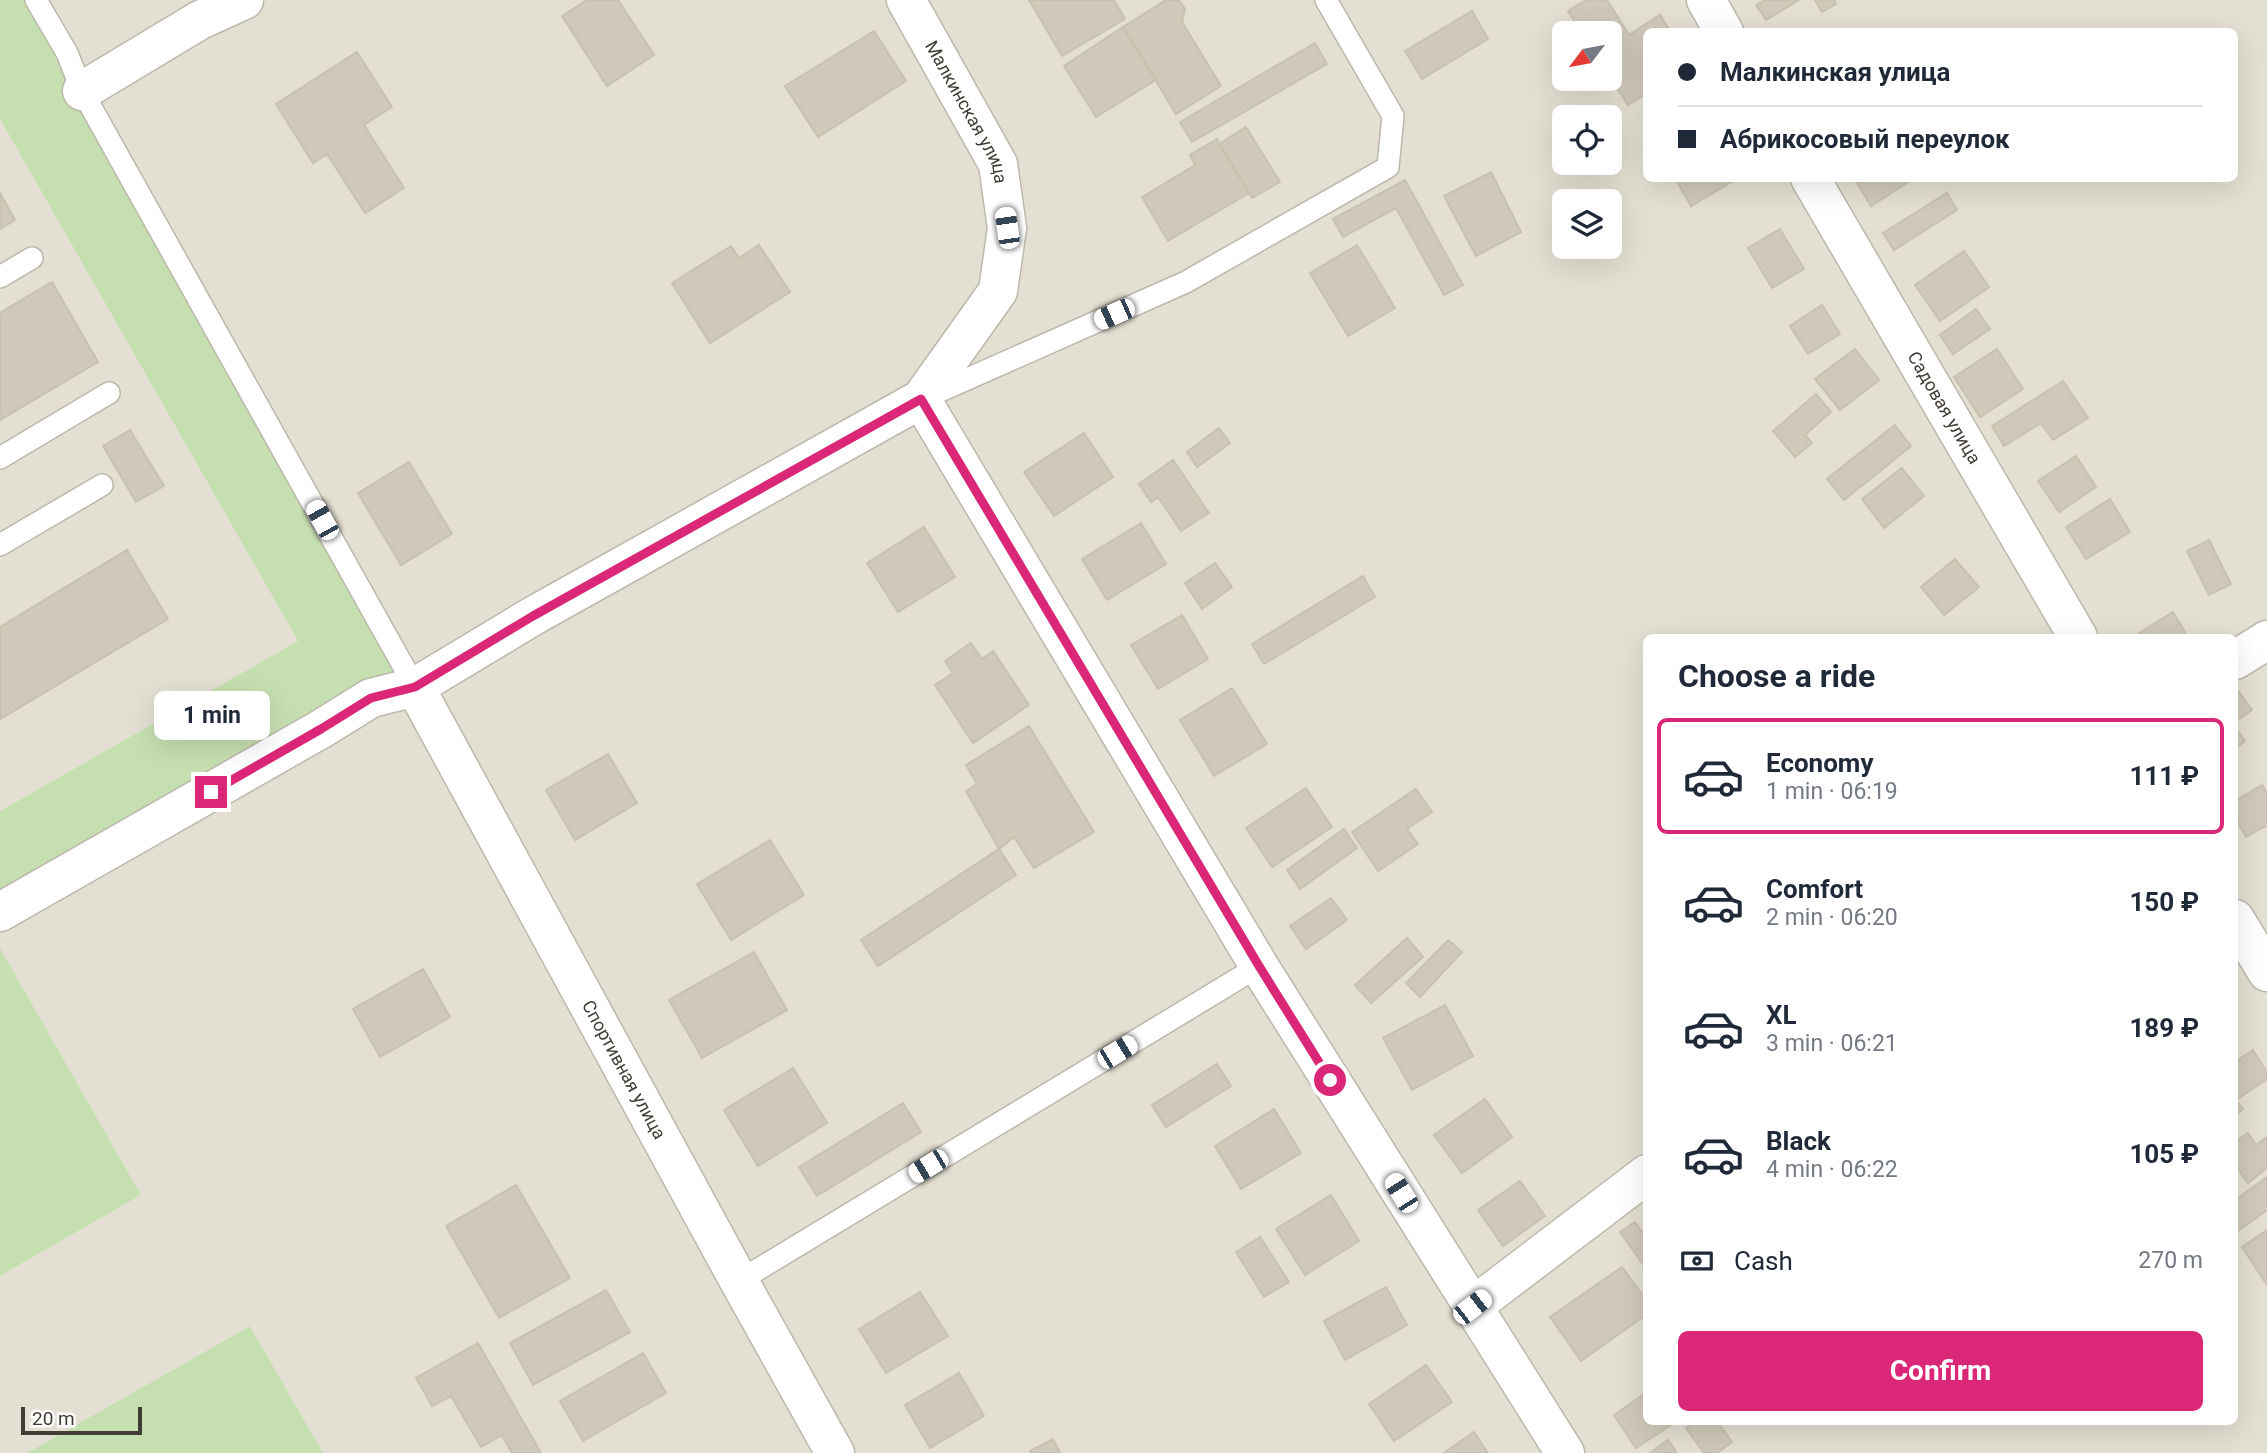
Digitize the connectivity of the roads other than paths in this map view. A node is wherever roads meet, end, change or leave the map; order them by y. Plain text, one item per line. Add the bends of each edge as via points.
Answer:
1 (36, 0) edge
2 (244, 0) edge
3 (906, 0) edge
4 (1326, 0) edge
5 (1706, 0) edge
6 (1722, 28) edge
7 (82, 91) junction
8 (1812, 182) edge
9 (32, 258) dead end
10 (0, 277) edge
11 (109, 393) dead end
12 (921, 399) junction
13 (0, 458) edge
14 (102, 485) dead end
15 (0, 545) edge
16 (2076, 634) edge
17 (2267, 639) edge
18 (2238, 658) edge
19 (415, 687) junction
20 (0, 912) edge
21 (2238, 924) edge
22 (1259, 966) junction
23 (2267, 972) edge
24 (1643, 1177) edge
25 (738, 1281) junction
26 (1472, 1307) junction
27 (835, 1453) edge
28 (1564, 1453) edge

1 - 7 lane via 67,53
2 - 7 street via 200,20
3 - 12 street, Малкинская улица via 998,164 1007,228 998,291
4 - 12 lane via 1394,116 1388,167 1186,282
5 - 6 street
7 - 19 lane
8 - 16 street, Садовая улица
9 - 10 lane
11 - 13 lane
12 - 19 street
12 - 22 street
14 - 15 lane
17 - 18 street
19 - 20 street via 371,698
19 - 25 street, Спортивная улица
21 - 23 street
22 - 25 lane
22 - 26 street
24 - 26 street
25 - 27 street, Спортивная улица
26 - 28 street

